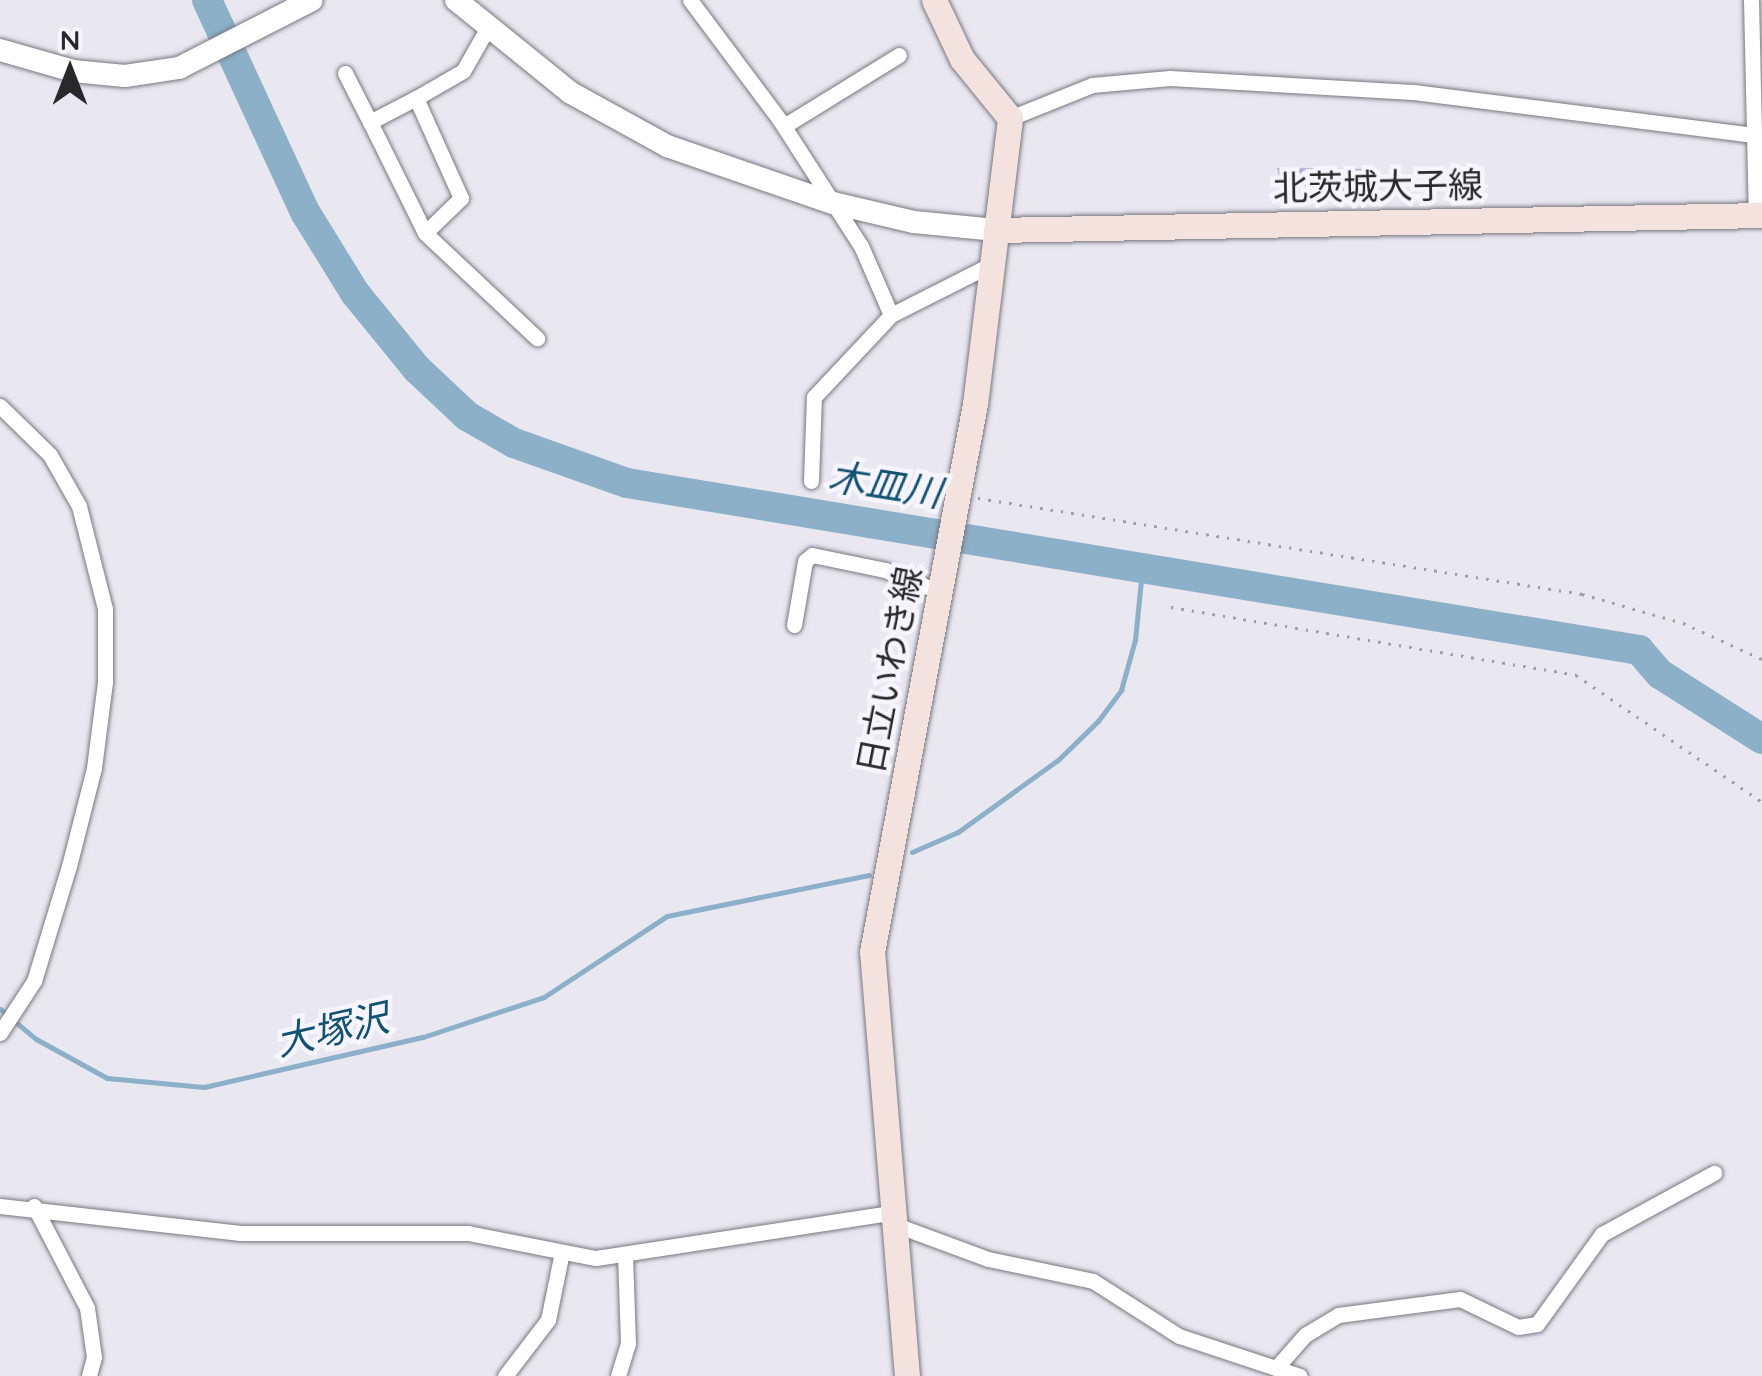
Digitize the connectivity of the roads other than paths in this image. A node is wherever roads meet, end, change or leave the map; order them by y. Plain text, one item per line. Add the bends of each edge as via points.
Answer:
1 (312, 0) edge
2 (456, 0) edge
3 (690, 0) edge
4 (934, 0) edge
5 (1751, 0) edge
6 (487, 29) junction
7 (0, 50) edge
8 (899, 55) dead end
9 (345, 73) dead end
10 (416, 98) junction
11 (1010, 118) junction
12 (370, 122) junction
13 (784, 126) junction
14 (1759, 136) edge
15 (833, 203) junction
16 (1759, 215) edge
17 (996, 230) junction
18 (425, 233) junction
19 (994, 263) junction
20 (892, 315) junction
21 (536, 338) dead end
22 (0, 406) edge
23 (811, 482) dead end
24 (942, 582) junction
25 (794, 624) dead end
26 (0, 1033) edge
27 (1714, 1173) dead end
28 (0, 1206) edge
29 (34, 1206) junction
30 (896, 1218) junction
31 (562, 1252) junction
32 (625, 1255) junction
33 (1276, 1368) junction
34 (89, 1376) edge
35 (506, 1376) edge
36 (618, 1376) edge
37 (907, 1376) edge
38 (1300, 1376) edge

1 - 7 main road via 178,68 125,76 73,71
2 - 6 main road
3 - 13 street
4 - 11 main road via 962,59
5 - 14 street
6 - 10 street via 463,71
6 - 15 main road via 572,93 642,134 715,166
8 - 13 street
9 - 12 street
10 - 12 street
10 - 18 street via 461,198
11 - 14 street via 1092,85 1170,78 1414,92
11 - 17 main road, 日立いわき線
12 - 18 street
13 - 15 street
14 - 16 street
15 - 17 main road via 914,222
15 - 20 street
16 - 17 main road, 北茨城大子線
17 - 19 main road, 日立いわき線
18 - 21 street
19 - 20 street
19 - 24 main road, 日立いわき線
20 - 23 street via 814,397
22 - 26 street via 50,454 79,506 105,609 105,682 94,768 70,866 34,981
24 - 25 street via 812,555 805,561
24 - 30 main road, 日立いわき線 via 872,952
27 - 33 street via 1602,1234 1538,1324 1518,1326 1460,1299 1338,1315 1304,1336
28 - 29 street
29 - 31 street via 240,1232 468,1233
29 - 34 street via 86,1308 94,1357
30 - 32 street
30 - 33 street via 988,1259 1093,1281 1180,1336
30 - 37 main road, 日立いわき線
31 - 32 street
31 - 35 street via 548,1320
32 - 36 street via 628,1344
33 - 38 street

